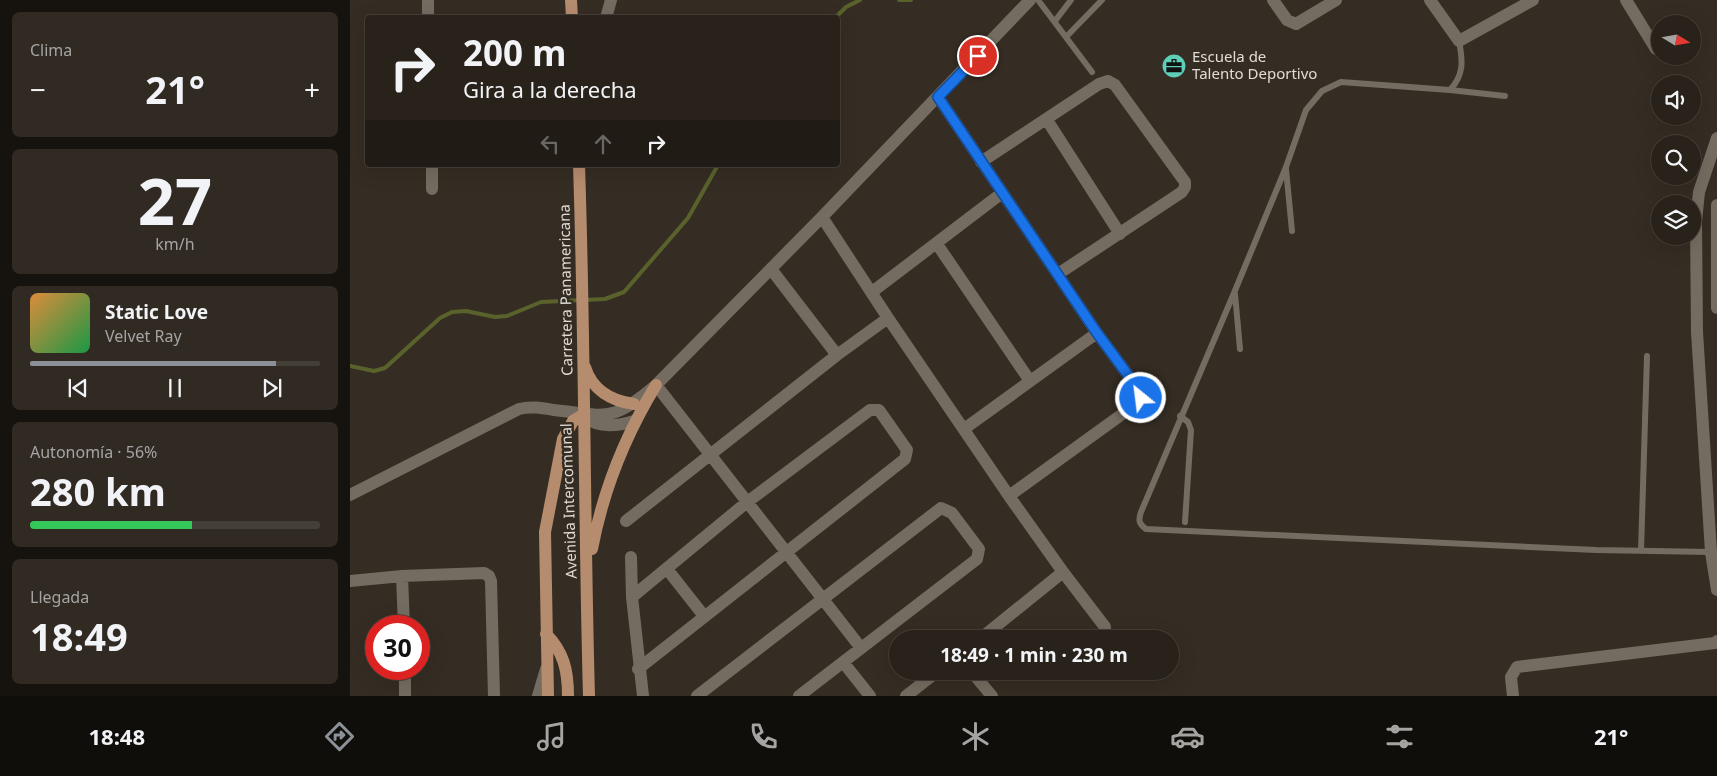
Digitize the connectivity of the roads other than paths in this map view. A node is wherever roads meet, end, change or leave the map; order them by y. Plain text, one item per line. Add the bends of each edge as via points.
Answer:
1 (428, 0) edge
2 (571, 0) edge
3 (611, 0) edge
4 (1030, 0) edge
5 (1038, 0) edge
6 (1072, 0) edge
7 (1102, 0) edge
8 (1273, 0) edge
9 (1336, 0) edge
10 (1430, 0) edge
11 (1534, 0) edge
12 (1626, 0) edge
13 (428, 15) edge
14 (572, 15) edge
15 (607, 15) edge
16 (1055, 21) junction
17 (1067, 36) junction
18 (1651, 41) edge
19 (1459, 42) junction
20 (1092, 72) dead end
21 (1450, 90) junction
22 (1504, 96) dead end
23 (938, 97) junction
24 (1047, 120) junction
25 (1717, 138) edge
26 (981, 162) junction
27 (432, 167) edge
28 (579, 167) edge
29 (1286, 167) junction
30 (432, 189) dead end
31 (1002, 194) junction
32 (1717, 205) edge
33 (822, 217) junction
34 (1292, 231) dead end
35 (1120, 234) junction
36 (937, 244) junction
37 (771, 269) junction
38 (1058, 274) junction
39 (872, 292) junction
40 (1234, 293) junction
41 (1717, 308) edge
42 (888, 318) junction
43 (1097, 333) junction
44 (1240, 349) dead end
45 (837, 355) junction
46 (1647, 356) dead end
47 (583, 360) junction
48 (1030, 381) junction
49 (656, 385) junction
50 (634, 404) junction
51 (583, 415) junction
52 (1180, 416) junction
53 (634, 421) junction
54 (964, 429) junction
55 (709, 455) junction
56 (350, 495) edge
57 (1009, 496) junction
58 (746, 503) junction
59 (626, 521) dead end
60 (1185, 522) dead end
61 (1641, 551) junction
62 (784, 552) junction
63 (1712, 552) junction
64 (631, 557) dead end
65 (667, 569) junction
66 (588, 572) junction
67 (1063, 572) junction
68 (402, 576) junction
69 (350, 581) edge
70 (1717, 590) edge
71 (632, 597) junction
72 (823, 598) junction
73 (404, 615) edge
74 (704, 616) junction
75 (1105, 627) dead end
76 (991, 630) edge
77 (546, 634) junction
78 (1716, 646) edge
79 (861, 648) junction
80 (843, 662) junction
81 (547, 667) junction
82 (638, 669) junction
83 (405, 680) edge
84 (926, 680) edge
85 (979, 680) edge
86 (704, 694) edge
87 (405, 696) edge
88 (494, 696) edge
89 (538, 696) edge
90 (548, 696) edge
91 (568, 696) edge
92 (589, 696) edge
93 (643, 696) edge
94 (799, 696) edge
95 (870, 696) edge
96 (906, 696) edge
97 (992, 696) edge
98 (1513, 696) edge

1 - 13 street
2 - 14 main road
3 - 15 street
4 - 23 street
5 - 16 lane
6 - 16 lane
7 - 17 lane
8 - 9 street via 1287,20 1296,24
10 - 19 street
11 - 19 street
12 - 18 street
16 - 17 lane
17 - 20 lane
19 - 21 lane via 1462,70
21 - 22 lane
21 - 29 lane via 1341,82 1322,91 1306,110
23 - 26 street
23 - 33 street
24 - 26 street
24 - 35 street
24 - 35 street via 1108,81 1115,85 1185,182 1182,192
25 - 63 street via 1699,192 1696,222 1697,332
26 - 31 street
27 - 30 street
28 - 47 main road, Carretera Panamericana
29 - 34 lane
29 - 40 lane
31 - 36 street
31 - 38 street
32 - 41 street
33 - 37 street
33 - 39 street
35 - 38 street
36 - 39 street
36 - 48 street
37 - 45 street
37 - 49 street
38 - 43 street
39 - 42 street
40 - 44 lane
40 - 52 lane
42 - 45 street
42 - 54 street
43 - 48 street
43 - 57 street via 1142,394 1141,398
45 - 55 street
46 - 61 lane
47 - 50 main road via 592,382 601,391 616,400
47 - 51 main road, Carretera Panamericana
48 - 54 street
49 - 50 street
49 - 53 main road
49 - 55 street
50 - 51 street via 618,413
51 - 53 street via 601,425
51 - 56 street via 530,407 519,409
51 - 66 main road, Avenida Intercomunal
51 - 77 main road, Avenida Intercomunal via 573,421 563,439 549,505 544,554
52 - 60 lane via 1188,422 1191,430
52 - 61 lane via 1141,512 1139,519 1146,529
53 - 66 main road via 601,511
54 - 57 street
55 - 58 street
55 - 59 street
57 - 67 street
58 - 62 street
58 - 62 street via 870,410 879,410 907,450 905,459
58 - 65 street
61 - 63 lane
62 - 72 street
62 - 74 street
63 - 70 street
64 - 71 street
65 - 71 street
65 - 74 street
66 - 92 main road, Avenida Intercomunal
67 - 75 street
67 - 76 street
68 - 69 street
68 - 73 street
68 - 88 street via 484,573 489,576
71 - 82 street
72 - 79 street
72 - 79 street via 941,508 952,513 979,549 977,559
72 - 86 street
74 - 82 street
77 - 81 main road, Avenida Intercomunal
77 - 91 main road via 564,659
78 - 98 street via 1517,667 1511,677
79 - 80 street
80 - 94 street
80 - 95 street
81 - 89 street
81 - 90 main road, Avenida Intercomunal
82 - 93 street
83 - 87 street
84 - 96 street
85 - 97 street

